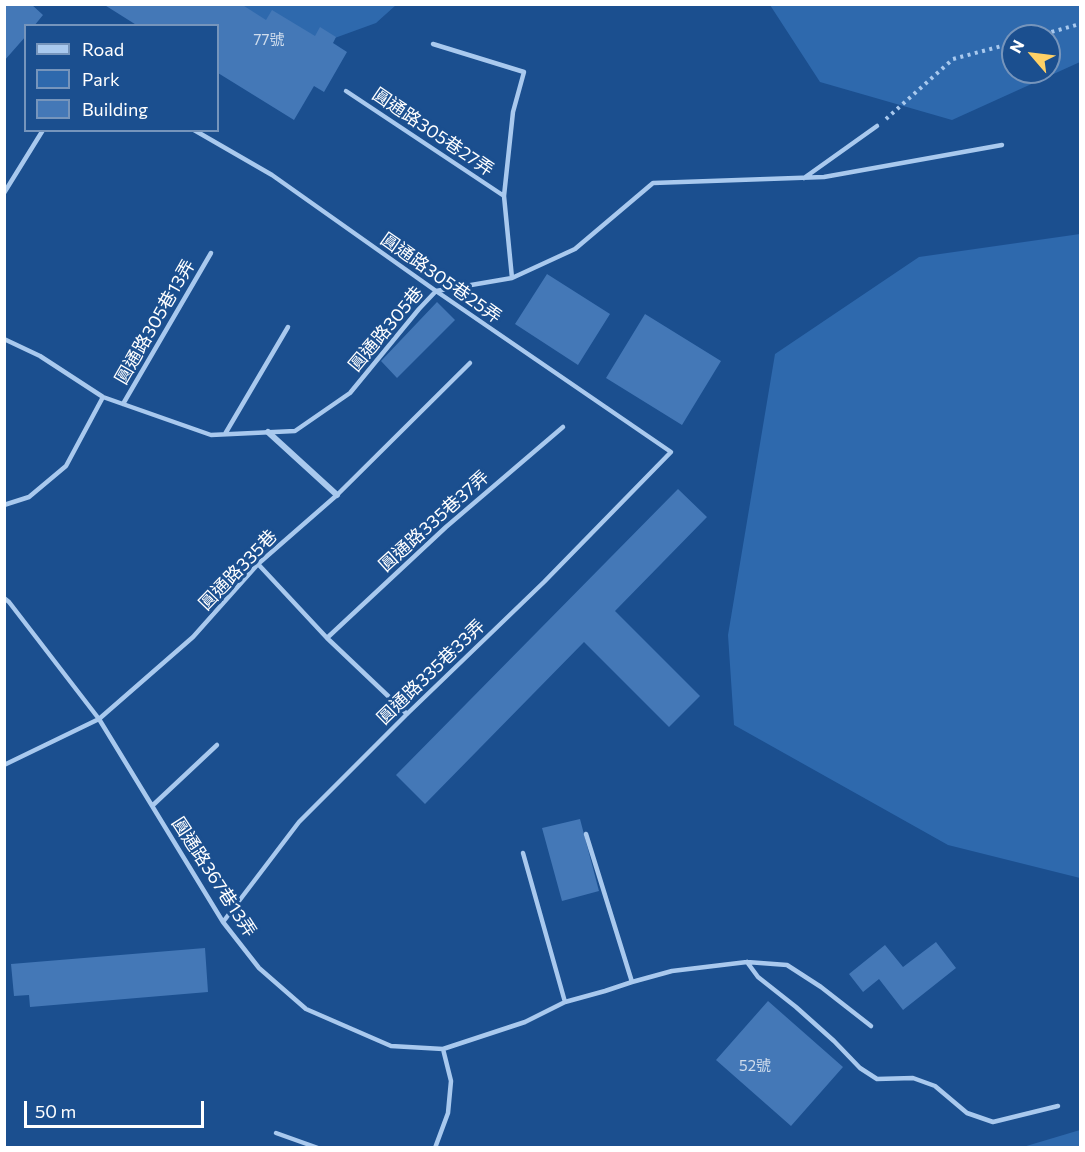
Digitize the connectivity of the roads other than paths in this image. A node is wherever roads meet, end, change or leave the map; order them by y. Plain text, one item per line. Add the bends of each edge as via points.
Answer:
1 (433, 44) dead end
2 (346, 91) dead end
3 (877, 126) road end
4 (42, 132) edge
5 (197, 132) edge
6 (1002, 145) dead end
7 (804, 178) junction
8 (4, 193) edge
9 (504, 195) junction
10 (211, 253) dead end
11 (512, 278) junction
12 (436, 291) junction
13 (288, 327) dead end
14 (4, 339) edge
15 (471, 363) dead end
16 (103, 397) junction
17 (123, 404) junction
18 (563, 427) dead end
19 (268, 432) junction
20 (225, 434) junction
21 (671, 452) joint
22 (337, 495) junction
23 (4, 505) edge
24 (258, 564) junction
25 (4, 598) edge
26 (327, 638) junction
27 (407, 714) junction
28 (99, 719) junction
29 (217, 745) dead end
30 (4, 765) edge
31 (152, 806) junction
32 (586, 834) dead end
33 (523, 853) dead end
34 (223, 922) junction
35 (747, 962) junction
36 (632, 982) junction
37 (564, 1002) junction
38 (871, 1026) dead end
39 (443, 1048) junction
40 (1058, 1106) dead end
41 (276, 1133) dead end
42 (318, 1148) edge
43 (435, 1148) edge

1 - 9 lane via 524,72 513,112
2 - 9 lane, 圓通路305巷27弄
3 - 7 lane
4 - 8 lane
5 - 12 lane, 圓通路305巷25弄 via 272,175
6 - 7 lane, 圓通路305巷
7 - 11 lane, 圓通路305巷 via 653,183 575,249
9 - 11 lane
10 - 17 lane, 圓通路305巷13弄
11 - 12 lane, 圓通路305巷
12 - 19 lane, 圓通路305巷 via 350,393 295,431
12 - 21 lane, 圓通路305巷25弄
13 - 20 lane
14 - 16 lane, 圓通路305巷 via 40,356
15 - 22 lane, 圓通路335巷
16 - 17 lane, 圓通路305巷
16 - 23 lane via 66,466 29,497
17 - 20 lane, 圓通路305巷 via 212,435
18 - 26 lane, 圓通路335巷37弄 via 446,527
19 - 20 lane, 圓通路305巷
19 - 22 street
21 - 27 lane, 圓通路335巷33弄
22 - 24 lane, 圓通路335巷
24 - 26 lane
24 - 28 lane, 圓通路335巷 via 193,637
25 - 28 lane
26 - 27 lane
27 - 34 lane, 圓通路335巷33弄 via 299,822
28 - 30 lane, 圓通路335巷
28 - 31 lane, 圓通路367巷13弄
29 - 31 lane
31 - 34 lane, 圓通路367巷13弄
32 - 36 lane
33 - 37 lane
34 - 39 lane, 圓通路367巷13弄 via 259,968 306,1009 391,1046
35 - 36 lane, 圓通路367巷13弄 via 672,971
35 - 38 lane, 圓通路367巷13弄 via 787,964
35 - 40 lane via 758,977 860,1068 877,1078 913,1078 935,1086 967,1113 993,1122
36 - 37 lane, 圓通路367巷13弄
37 - 39 lane, 圓通路367巷13弄 via 525,1022
39 - 43 lane via 451,1082 448,1113
41 - 42 lane

